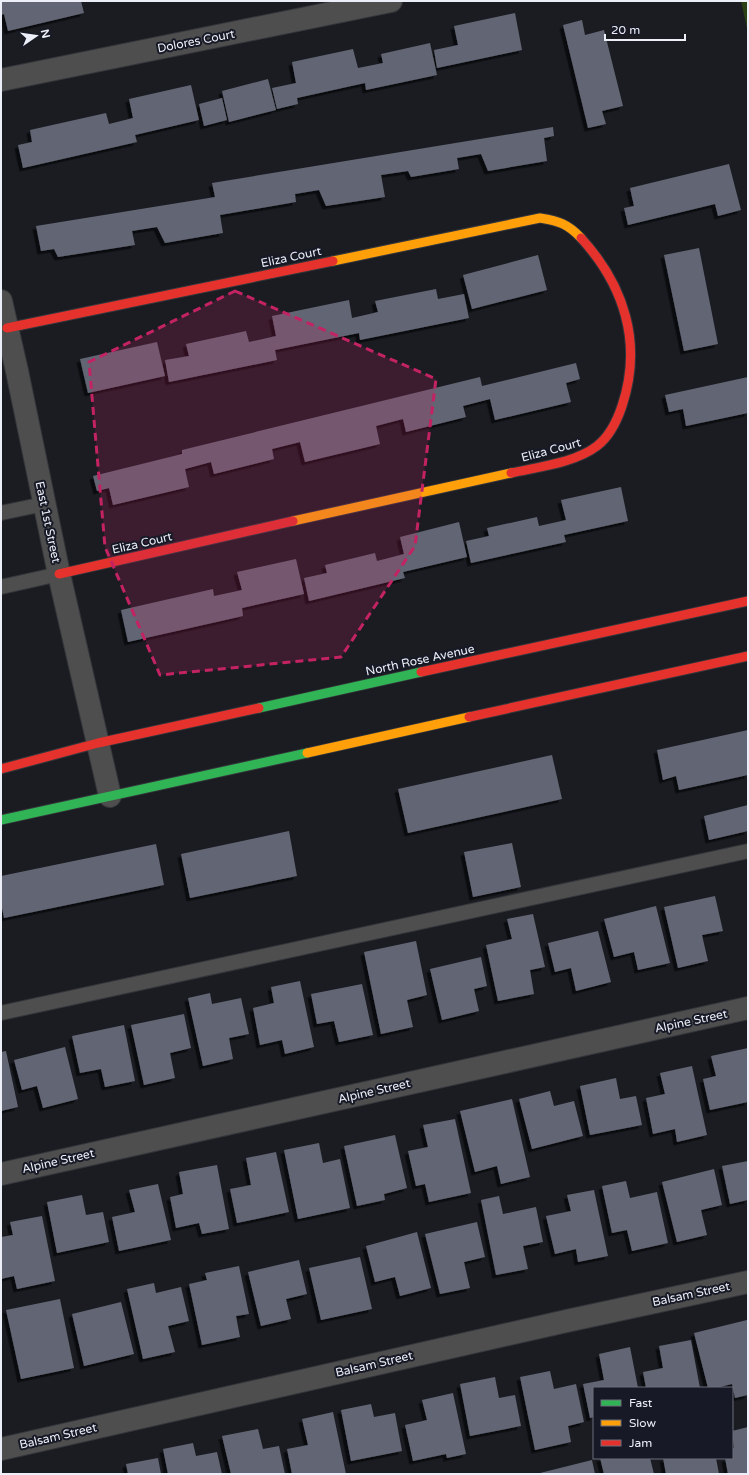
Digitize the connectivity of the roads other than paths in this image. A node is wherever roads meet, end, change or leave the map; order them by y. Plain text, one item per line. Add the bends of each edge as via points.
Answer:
1 (391, 1) edge
2 (1, 80) edge
3 (1, 301) edge
4 (7, 328) junction
5 (9, 373) edge
6 (44, 504) junction
7 (1, 513) edge
8 (59, 574) junction
9 (1, 587) edge
10 (748, 601) edge
11 (748, 656) edge
12 (98, 742) junction
13 (1, 769) edge
14 (110, 796) junction
15 (1, 820) edge
16 (748, 851) edge
17 (748, 1008) edge
18 (1, 1014) edge
19 (1, 1174) edge
20 (748, 1282) edge
21 (1, 1449) edge

1 - 2 street, Dolores Court
3 - 4 street, East 1st Street
4 - 5 street, East 1st Street
4 - 8 main road, Eliza Court via 540,218 558,221 574,229 612,278 623,306 630,341 630,372 624,402 613,429 602,443 587,454
5 - 6 street, East 1st Street
6 - 7 lane
6 - 8 street, East 1st Street
8 - 9 lane
8 - 12 street, East 1st Street
10 - 12 main road, North Rose Avenue
11 - 14 main road
12 - 13 main road, North Rose Avenue
12 - 14 street, East 1st Street
14 - 15 main road
16 - 18 lane
17 - 19 street, Alpine Street
20 - 21 street, Balsam Street

